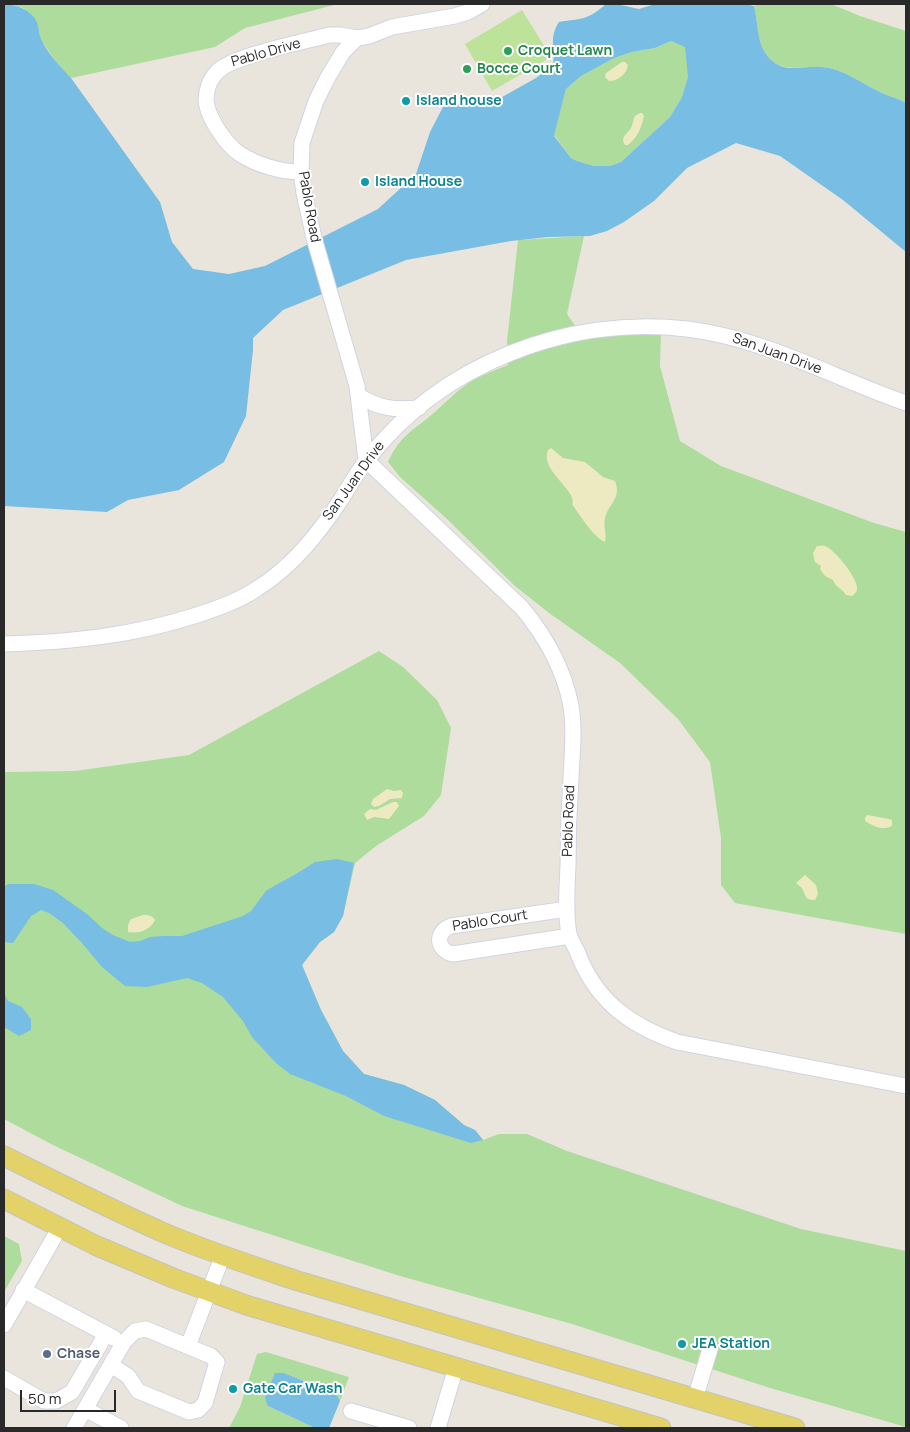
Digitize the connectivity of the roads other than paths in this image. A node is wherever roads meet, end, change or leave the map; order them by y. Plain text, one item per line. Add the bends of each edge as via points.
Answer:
1 (482, 4) edge
2 (357, 38) junction
3 (302, 172) junction
4 (359, 396) junction
5 (906, 403) edge
6 (419, 408) junction
7 (366, 460) junction
8 (4, 644) edge
9 (567, 909) junction
10 (570, 936) junction
11 (906, 1086) edge
12 (4, 1156) edge
13 (4, 1199) edge
14 (60, 1227) junction
15 (223, 1256) junction
16 (23, 1290) junction
17 (210, 1290) junction
18 (4, 1325) edge
19 (106, 1334) junction
20 (124, 1342) junction
21 (188, 1346) junction
22 (710, 1349) dead end
23 (111, 1365) junction
24 (456, 1367) junction
25 (4, 1378) edge
26 (695, 1399) junction
27 (85, 1409) junction
28 (351, 1411) dead end
29 (74, 1428) edge
30 (121, 1428) edge
31 (410, 1428) edge
32 (438, 1428) edge
33 (661, 1428) edge
34 (795, 1428) edge

1 - 2 street via 456,16 392,27
2 - 3 street, Pablo Road via 343,52 316,101 302,143
2 - 3 street, Pablo Drive via 329,35 239,59 224,65 211,79 206,100 208,110 232,148 264,165
3 - 4 street, Pablo Road via 314,238
4 - 6 street via 388,408
4 - 7 street, Pablo Road
5 - 6 street, San Juan Drive via 745,340 651,326 592,330 532,344 476,369
6 - 7 street, San Juan Drive
7 - 8 street, San Juan Drive via 297,556 269,580 240,598 171,624 129,633 56,642
7 - 9 street, Pablo Road via 522,608 550,646 560,668 571,707 573,729
9 - 10 street, Pablo Road
9 - 10 street, Pablo Court via 451,926 443,930 440,942 444,950 453,954
10 - 11 street, Pablo Road via 581,963 600,992 626,1018 654,1034 697,1046
12 - 15 main road via 162,1232
13 - 14 main road
14 - 16 street
14 - 17 main road via 97,1246
15 - 17 street
15 - 26 main road
16 - 18 street
16 - 19 street
17 - 21 street
17 - 24 main road via 246,1305
19 - 20 street
19 - 25 street via 72,1392 62,1399 44,1401
20 - 21 street via 135,1331 146,1329
20 - 23 street
21 - 23 street via 217,1362 205,1403 198,1410 188,1412 138,1391 128,1376
22 - 26 street
23 - 27 street
24 - 32 street
24 - 33 main road
26 - 34 main road
27 - 29 street
27 - 30 street
28 - 31 street

